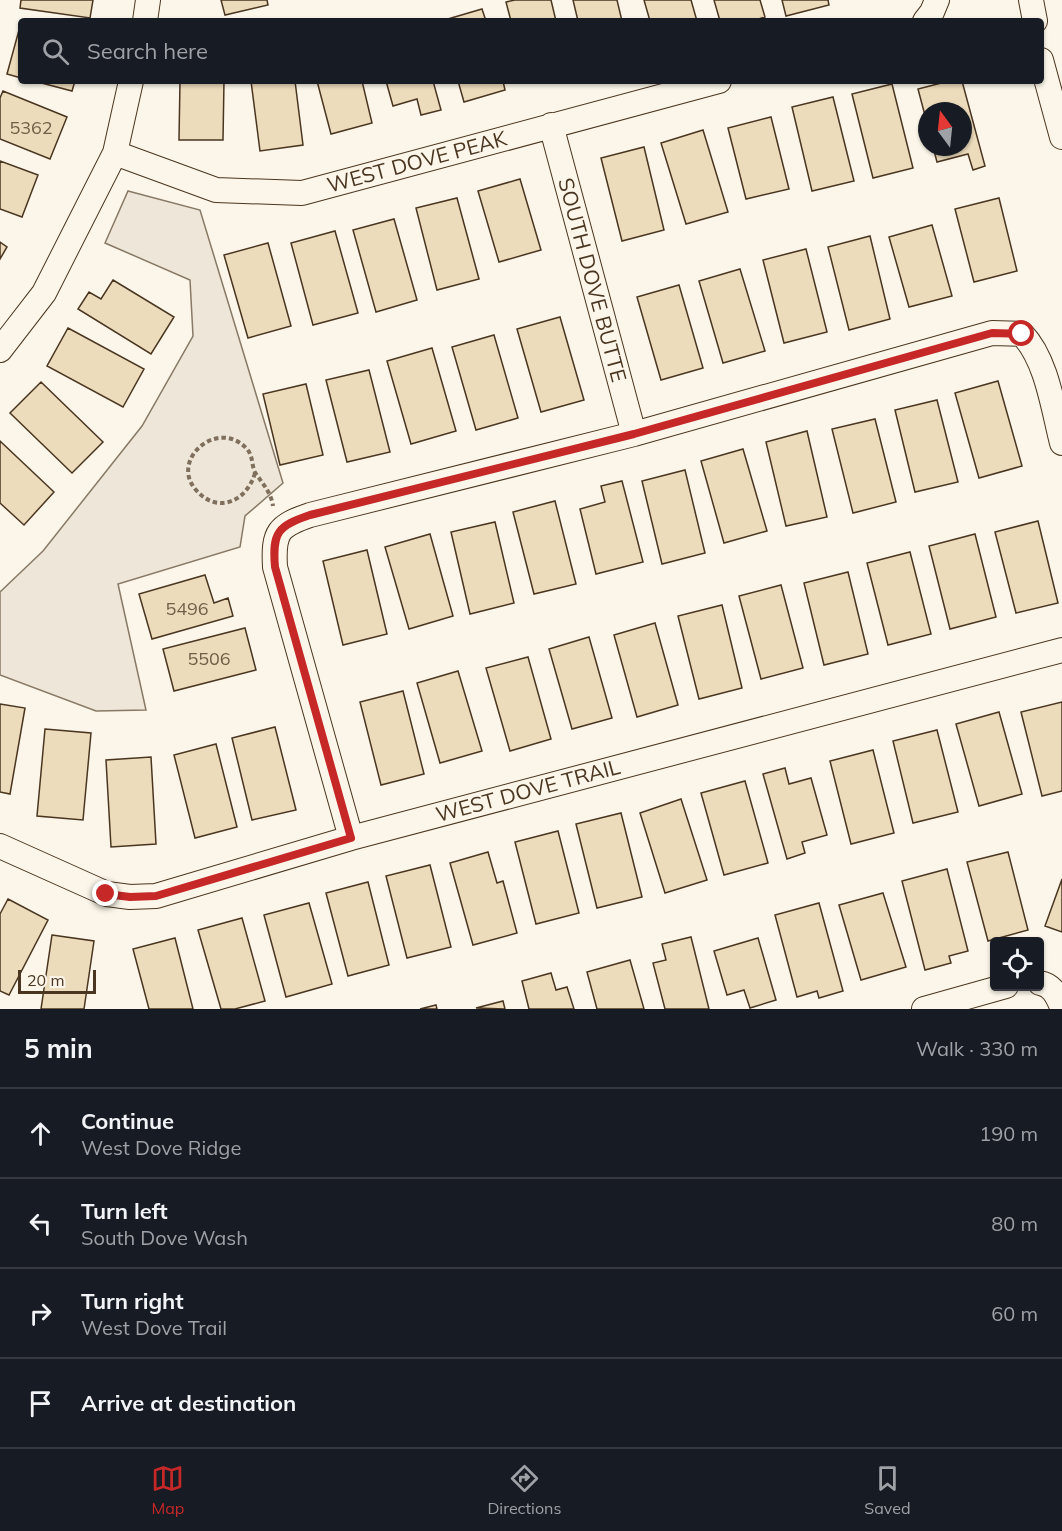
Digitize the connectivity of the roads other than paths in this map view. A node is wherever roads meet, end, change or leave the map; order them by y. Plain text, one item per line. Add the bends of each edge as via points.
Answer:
1 (147, 0) edge
2 (1031, 0) edge
3 (145, 18) edge
4 (1034, 18) edge
5 (1044, 71) edge
6 (130, 84) edge
7 (708, 84) edge
8 (551, 125) junction
9 (1062, 137) edge
10 (115, 153) junction
11 (0, 350) edge
12 (634, 434) junction
13 (1062, 443) edge
14 (1062, 650) edge
15 (351, 838) junction
16 (0, 846) edge
17 (1044, 985) edge
18 (991, 991) edge
19 (1062, 1007) edge
20 (924, 1009) edge

1 - 3 street
2 - 4 street
5 - 9 street
6 - 10 street
7 - 8 street, WEST DOVE PEAK
8 - 10 street, WEST DOVE PEAK via 302,193 216,190
8 - 12 street, SOUTH DOVE BUTTE
10 - 11 street via 44,293
12 - 13 street via 992,333 1022,334 1035,350
12 - 15 street via 310,515 290,522 278,532 273,546 275,567
14 - 15 street, WEST DOVE TRAIL
15 - 16 street, WEST DOVE TRAIL via 156,896 130,897 106,894
17 - 19 street via 1055,992
18 - 20 street

